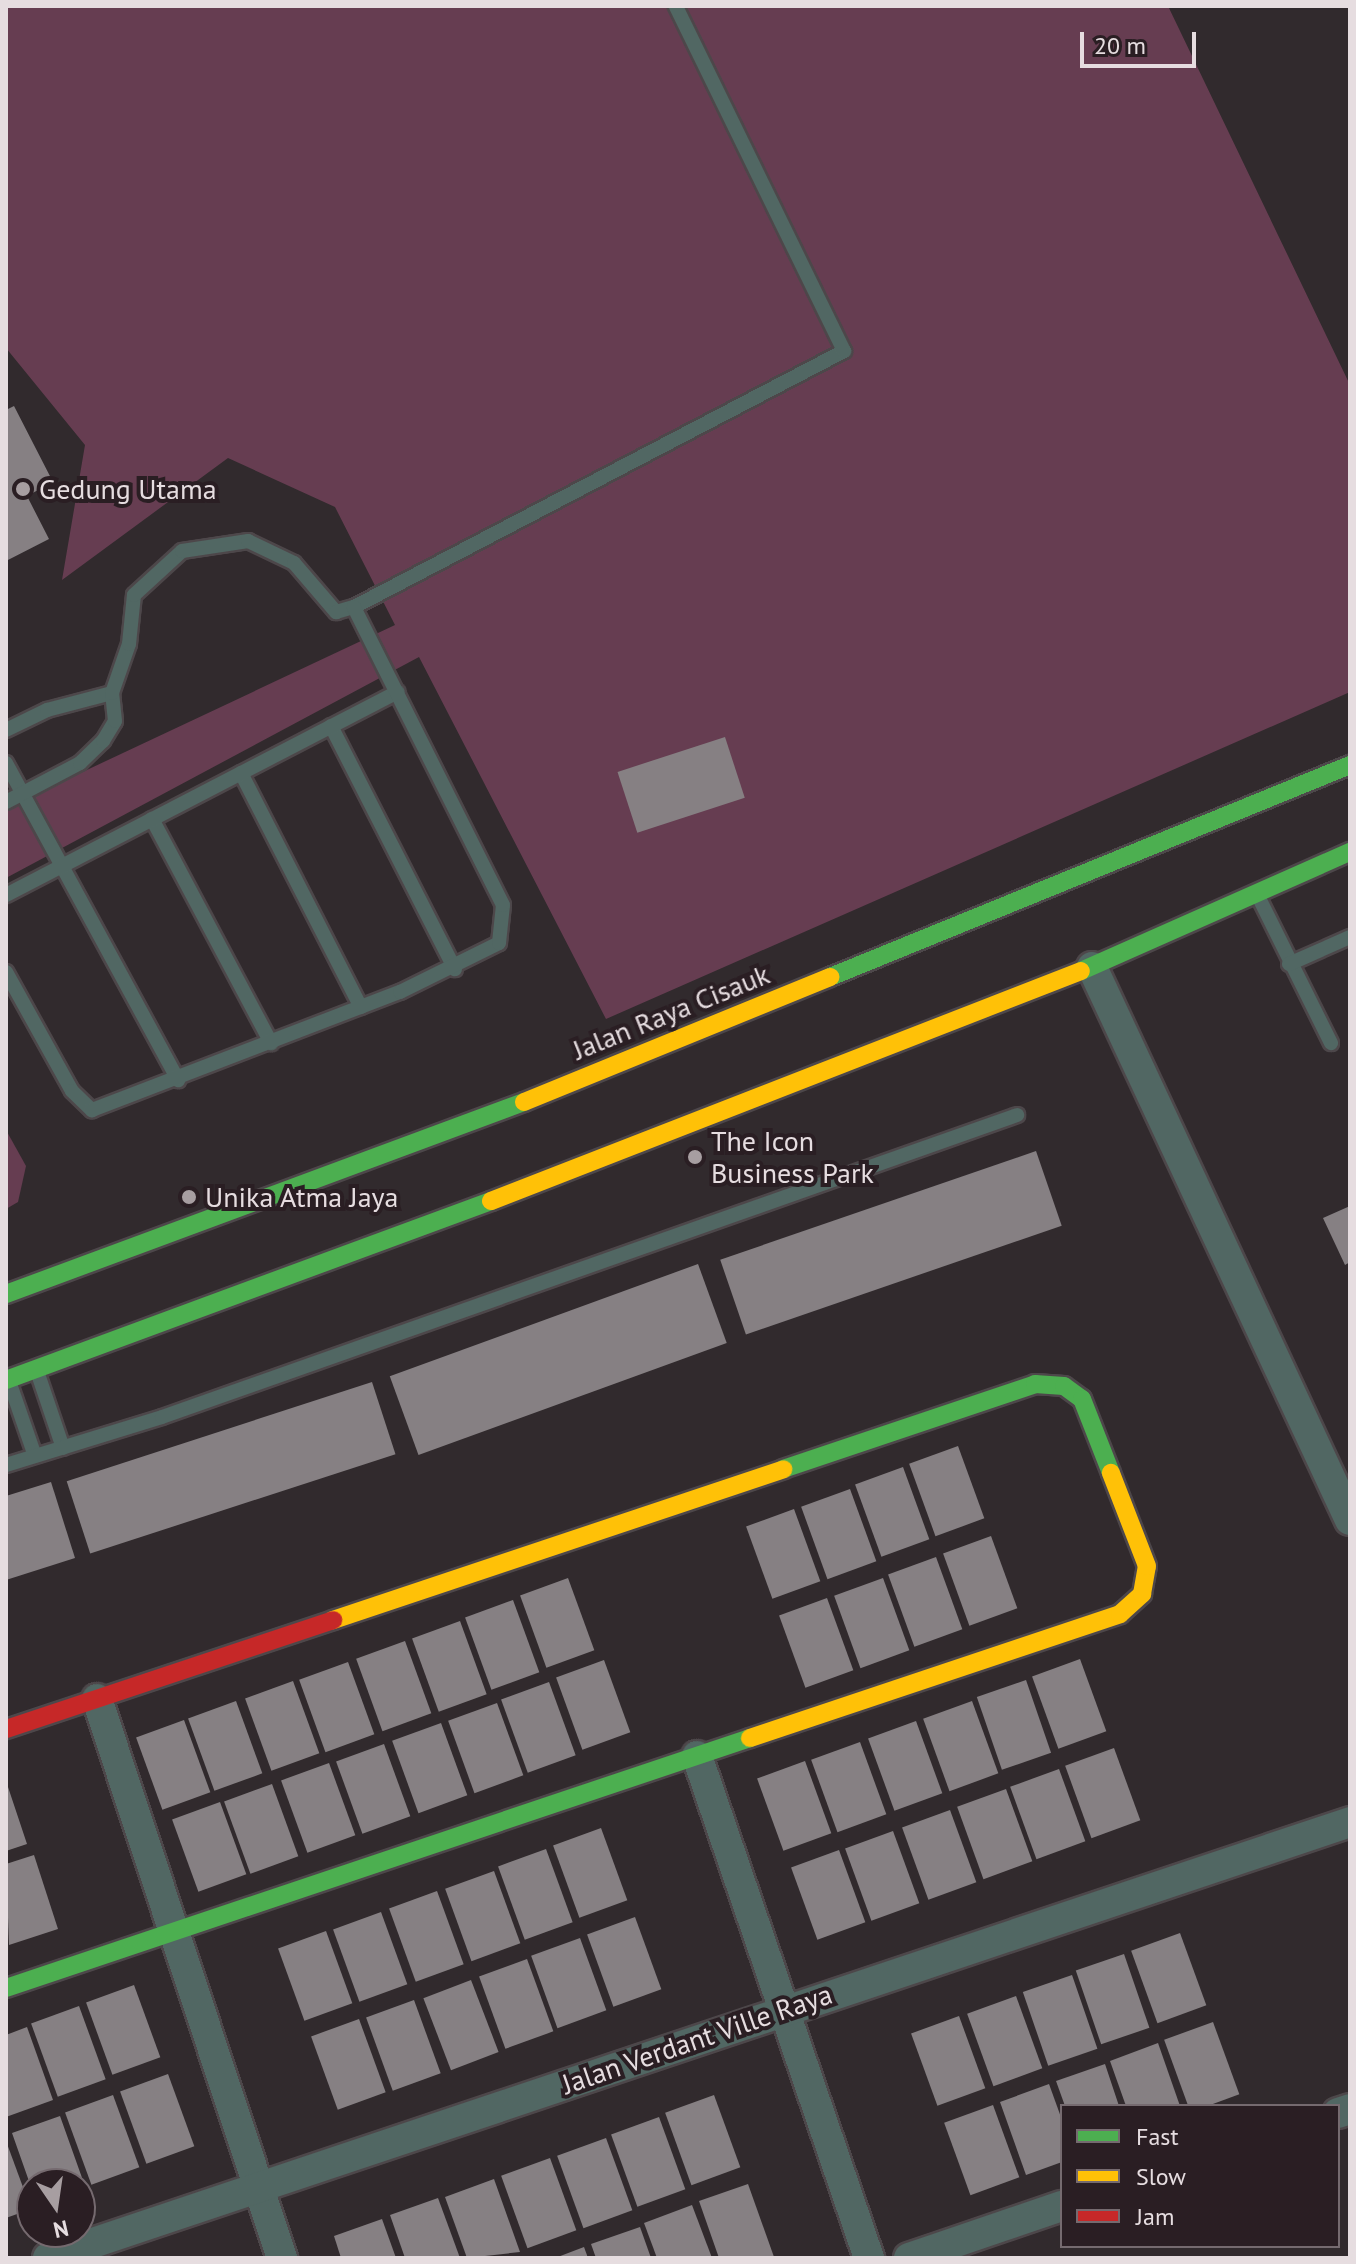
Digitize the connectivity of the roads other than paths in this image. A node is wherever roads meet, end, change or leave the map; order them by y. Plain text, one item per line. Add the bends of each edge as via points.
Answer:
1 (676, 6) edge
2 (354, 607) junction
3 (397, 692) junction
4 (112, 693) junction
5 (331, 726) junction
6 (6, 730) edge
7 (6, 763) edge
8 (1350, 765) edge
9 (241, 773) junction
10 (22, 794) junction
11 (6, 802) edge
12 (152, 819) junction
13 (1350, 852) edge
14 (61, 866) junction
15 (1257, 894) junction
16 (6, 895) edge
17 (1350, 937) edge
18 (1289, 964) junction
19 (1092, 967) junction
20 (455, 969) junction
21 (6, 972) edge
22 (361, 1007) junction
23 (271, 1043) junction
24 (1331, 1043) dead end
25 (178, 1080) junction
26 (1017, 1115) dead end
27 (6, 1294) edge
28 (37, 1369) junction
29 (7, 1380) edge
30 (63, 1448) junction
31 (35, 1456) junction
32 (6, 1465) edge
33 (1350, 1520) edge
34 (97, 1699) junction
35 (6, 1729) edge
36 (697, 1756) junction
37 (1349, 1819) edge
38 (176, 1931) junction
39 (6, 1988) edge
40 (785, 2010) junction
41 (258, 2187) junction
42 (1060, 2207) edge
43 (48, 2258) edge
44 (282, 2258) edge
45 (869, 2258) edge
46 (909, 2258) edge

1 - 2 lane via 844,351
2 - 3 lane
2 - 4 lane via 336,612 294,563 248,541 182,551 155,568 134,595 129,644
3 - 5 lane
3 - 20 lane via 503,905 499,943
4 - 6 lane via 47,710
4 - 10 lane via 115,721 103,741
5 - 9 lane
5 - 20 lane
7 - 10 lane
8 - 27 main road, Jalan Raya Cisauk via 478,1121
9 - 12 lane
9 - 22 lane
10 - 11 lane
10 - 14 lane
12 - 14 lane
12 - 23 lane
13 - 15 main road
14 - 16 lane
14 - 25 lane
15 - 18 lane
15 - 19 main road
17 - 18 lane
18 - 24 lane
19 - 28 main road via 630,1151
19 - 33 street
20 - 22 lane
21 - 25 lane via 84,1107 104,1109
22 - 23 lane
23 - 25 lane
26 - 30 lane
28 - 29 main road
28 - 30 lane
29 - 31 lane
30 - 31 lane
31 - 32 lane
34 - 35 main road
34 - 36 main road via 1035,1384 1075,1391 1147,1566 1132,1604
34 - 38 street
36 - 38 main road
36 - 40 street
37 - 40 street, Jalan Verdant Ville Raya
38 - 39 main road
38 - 41 street
40 - 41 street, Jalan Verdant Ville Raya
40 - 45 street
41 - 43 street, Jalan Verdant Ville Raya
41 - 44 street
42 - 46 street

